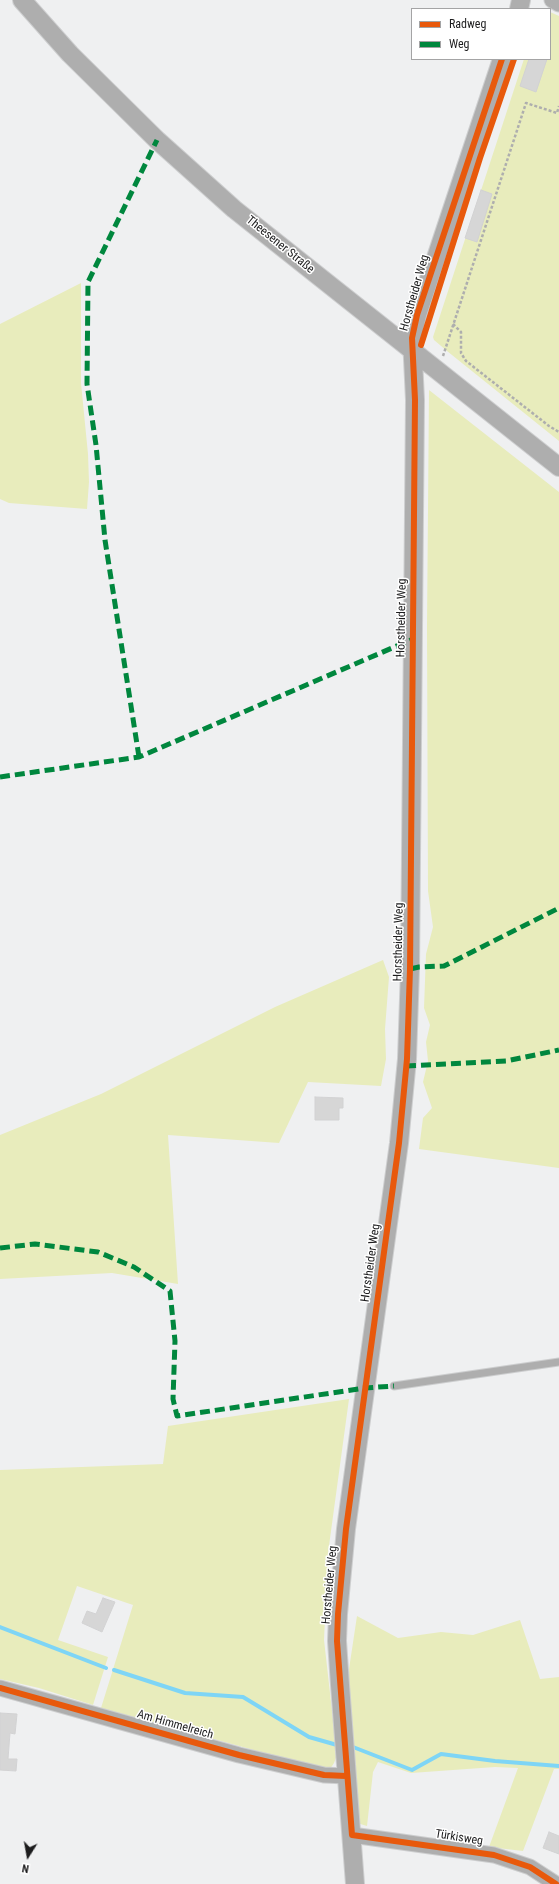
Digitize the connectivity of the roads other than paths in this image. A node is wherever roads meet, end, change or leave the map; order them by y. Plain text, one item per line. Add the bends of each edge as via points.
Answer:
1 (22, 0) edge
2 (552, 0) edge
3 (559, 4) edge
4 (502, 60) edge
5 (413, 352) junction
6 (559, 467) edge
7 (559, 1362) edge
8 (394, 1386) dead end
9 (0, 1688) edge
10 (346, 1776) junction
11 (352, 1835) junction
12 (355, 1884) edge
13 (556, 1884) edge

1 - 5 street, Theesener Straße via 70,54 168,150 234,208
2 - 3 street
4 - 5 street, Horstheider Weg via 417,315 413,332
5 - 6 street, Theesener Straße
5 - 10 street, Horstheider Weg via 415,415 407,1059 399,1143 346,1528 338,1614 338,1656
7 - 8 lane
9 - 10 street, Am Himmelreich via 239,1755 324,1774
10 - 11 street, Horstheider Weg
11 - 12 street, Horstheider Weg
11 - 13 street, Türkisweg via 494,1855 530,1868

